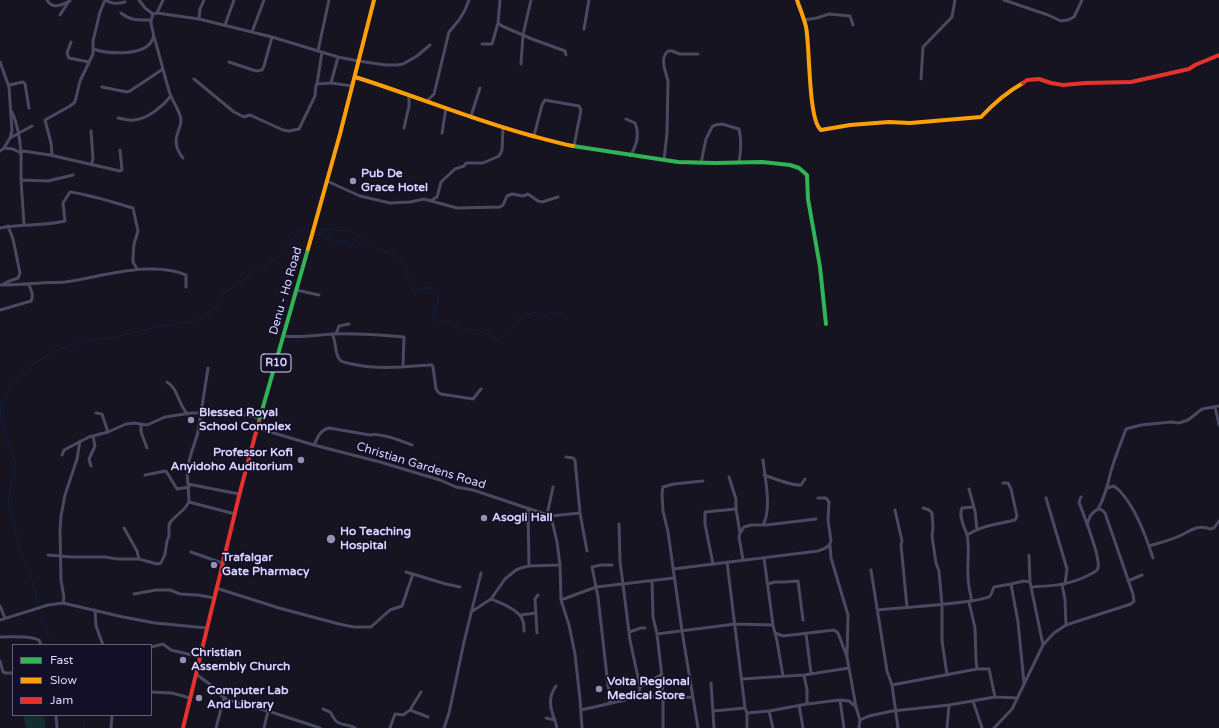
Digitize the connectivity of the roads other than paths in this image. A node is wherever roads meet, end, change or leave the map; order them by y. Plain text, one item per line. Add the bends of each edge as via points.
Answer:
1 (47, 0) edge
2 (70, 0) edge
3 (105, 0) edge
4 (139, 0) edge
5 (163, 0) edge
6 (204, 0) edge
7 (234, 0) edge
8 (264, 0) edge
9 (329, 0) edge
10 (374, 0) edge
11 (469, 0) edge
12 (500, 0) edge
13 (530, 0) edge
14 (589, 0) edge
15 (797, 0) edge
16 (955, 0) edge
17 (1004, 0) edge
18 (1082, 0) edge
19 (125, 2) dead end
20 (121, 13) dead end
21 (155, 14) junction
22 (60, 15) dead end
23 (199, 19) junction
24 (151, 20) junction
25 (804, 20) junction
26 (498, 23) junction
27 (225, 25) junction
28 (853, 25) dead end
29 (584, 30) dead end
30 (252, 32) junction
31 (523, 35) junction
32 (154, 37) junction
33 (272, 37) junction
34 (71, 42) dead end
35 (430, 44) dead end
36 (482, 44) dead end
37 (93, 49) junction
38 (318, 51) junction
39 (322, 52) junction
40 (698, 54) dead end
41 (566, 55) dead end
42 (1219, 55) edge
43 (338, 57) junction
44 (358, 61) junction
45 (0, 62) edge
46 (89, 62) junction
47 (229, 62) dead end
48 (521, 64) dead end
49 (163, 69) junction
50 (354, 77) junction
51 (921, 78) dead end
52 (194, 79) dead end
53 (331, 83) junction
54 (317, 84) junction
55 (9, 85) junction
56 (352, 86) junction
57 (102, 87) dead end
58 (480, 88) dead end
59 (171, 96) junction
60 (410, 96) junction
61 (427, 101) junction
62 (30, 108) dead end
63 (446, 108) junction
64 (10, 109) junction
65 (471, 116) junction
66 (118, 118) dead end
67 (626, 119) dead end
68 (32, 126) dead end
69 (404, 128) dead end
70 (504, 128) junction
71 (91, 131) dead end
72 (442, 133) dead end
73 (19, 134) junction
74 (534, 136) junction
75 (10, 138) junction
76 (574, 146) junction
77 (4, 148) junction
78 (120, 150) dead end
79 (0, 152) edge
80 (21, 153) junction
81 (50, 155) junction
82 (630, 156) junction
83 (183, 158) dead end
84 (664, 160) junction
85 (739, 162) junction
86 (701, 163) junction
87 (91, 165) junction
88 (73, 175) dead end
89 (21, 180) junction
90 (327, 181) junction
91 (558, 197) dead end
92 (430, 201) junction
93 (24, 224) junction
94 (8, 226) junction
95 (0, 228) edge
96 (137, 269) junction
97 (29, 284) junction
98 (1, 285) edge
99 (186, 287) dead end
100 (296, 290) junction
101 (319, 295) dead end
102 (0, 310) edge
103 (348, 324) dead end
104 (826, 324) dead end
105 (332, 334) junction
106 (336, 334) junction
107 (283, 336) junction
108 (403, 366) junction
109 (208, 368) dead end
110 (167, 382) dead end
111 (481, 389) dead end
112 (1217, 406) edge
113 (96, 413) dead end
114 (201, 413) junction
115 (188, 414) junction
116 (260, 418) junction
117 (141, 425) junction
118 (1219, 425) edge
119 (257, 428) junction
120 (108, 432) junction
121 (92, 436) junction
122 (80, 442) junction
123 (412, 444) dead end
124 (314, 445) junction
125 (146, 448) dead end
126 (62, 455) dead end
127 (566, 457) dead end
128 (763, 460) dead end
129 (91, 466) dead end
130 (145, 475) dead end
131 (764, 475) junction
132 (729, 478) dead end
133 (805, 479) dead end
134 (703, 481) dead end
135 (1003, 483) dead end
136 (189, 486) junction
137 (553, 486) dead end
138 (1107, 488) junction
139 (969, 489) dead end
140 (240, 494) junction
141 (1080, 497) dead end
142 (818, 498) dead end
143 (1046, 498) dead end
144 (189, 502) junction
145 (974, 506) junction
146 (923, 508) dead end
147 (528, 509) junction
148 (736, 509) junction
149 (895, 510) dead end
150 (1098, 510) junction
151 (580, 513) junction
152 (234, 514) junction
153 (547, 515) junction
154 (551, 516) junction
155 (816, 519) dead end
156 (1219, 521) edge
157 (619, 524) dead end
158 (764, 525) junction
159 (1087, 525) junction
160 (124, 528) dead end
161 (977, 530) junction
162 (740, 533) junction
163 (967, 535) junction
164 (830, 545) junction
165 (1149, 546) junction
166 (587, 551) dead end
167 (191, 552) dead end
168 (48, 554) dead end
169 (1029, 555) dead end
170 (61, 556) junction
171 (764, 558) junction
172 (1153, 558) dead end
173 (139, 560) junction
174 (743, 560) junction
175 (727, 562) junction
176 (222, 563) junction
177 (713, 564) junction
178 (560, 565) junction
179 (612, 565) dead end
180 (529, 566) junction
181 (673, 569) junction
182 (871, 570) dead end
183 (406, 572) dead end
184 (481, 573) dead end
185 (413, 574) junction
186 (1142, 575) dead end
187 (674, 578) junction
188 (652, 581) junction
189 (1128, 581) junction
190 (1030, 582) junction
191 (624, 584) junction
192 (768, 584) junction
193 (1011, 584) junction
194 (1063, 585) junction
195 (460, 587) dead end
196 (596, 587) junction
197 (1031, 587) junction
198 (216, 588) junction
199 (134, 594) dead end
200 (538, 595) dead end
201 (214, 598) junction
202 (491, 599) junction
203 (561, 600) junction
204 (970, 601) junction
205 (64, 602) junction
206 (942, 605) junction
207 (0, 606) edge
208 (907, 607) junction
209 (95, 610) junction
210 (878, 610) junction
211 (471, 612) junction
212 (536, 613) junction
213 (520, 615) junction
214 (5, 618) junction
215 (0, 620) edge
216 (803, 620) dead end
217 (735, 624) junction
218 (773, 624) junction
219 (1066, 625) junction
220 (207, 628) junction
221 (645, 628) dead end
222 (524, 631) dead end
223 (537, 632) dead end
224 (629, 632) junction
225 (682, 632) junction
226 (775, 633) junction
227 (657, 634) junction
228 (806, 634) junction
229 (0, 637) edge
230 (41, 644) edge
231 (103, 644) edge
232 (1043, 646) junction
233 (152, 648) edge
234 (200, 657) junction
235 (847, 657) junction
236 (0, 661) edge
237 (849, 668) junction
238 (977, 669) junction
239 (12, 673) edge
240 (811, 673) junction
241 (196, 674) junction
242 (662, 674) junction
243 (804, 675) junction
244 (947, 675) junction
245 (783, 676) junction
246 (742, 679) junction
247 (711, 683) dead end
248 (892, 685) junction
249 (1024, 685) junction
250 (556, 686) dead end
251 (640, 686) junction
252 (152, 692) edge
253 (421, 692) dead end
254 (663, 693) junction
255 (638, 697) junction
256 (693, 697) junction
257 (190, 698) junction
258 (224, 698) junction
259 (663, 698) junction
260 (995, 698) junction
261 (1018, 698) junction
262 (840, 700) junction
263 (973, 701) junction
264 (610, 702) junction
265 (807, 704) junction
266 (799, 705) junction
267 (949, 705) junction
268 (745, 708) junction
269 (856, 708) junction
270 (323, 709) dead end
271 (410, 710) junction
272 (581, 710) junction
273 (268, 711) junction
274 (713, 711) junction
275 (769, 711) junction
276 (896, 711) junction
277 (747, 713) junction
278 (56, 716) edge
279 (112, 716) edge
280 (428, 717) dead end
281 (546, 718) dead end
282 (555, 720) junction
283 (860, 720) junction
284 (57, 728) edge
285 (111, 728) edge
286 (183, 728) edge
287 (216, 728) edge
288 (264, 728) edge
289 (320, 728) edge
290 (355, 728) edge
291 (390, 728) edge
292 (444, 728) edge
293 (557, 728) edge
294 (582, 728) edge
295 (663, 728) edge
296 (698, 728) edge
297 (714, 728) edge
298 (747, 728) edge
299 (773, 728) edge
300 (803, 728) edge
301 (844, 728) edge
302 (859, 728) edge
303 (898, 728) edge
304 (947, 728) edge
305 (982, 728) edge
306 (994, 728) edge

1 - 2 street via 54,6
2 - 22 street
3 - 19 street via 113,4
3 - 37 street via 100,12
4 - 21 street via 145,8
5 - 21 street
6 - 23 street
7 - 27 street
8 - 30 street
9 - 38 street
10 - 44 street, Denu - Ho Road / R10
11 - 61 street via 459,20 449,32 434,94
12 - 26 street
13 - 31 street
14 - 29 street
15 - 25 street
16 - 51 street via 952,17 923,47
17 - 18 street via 1061,21 1074,17
20 - 24 street via 132,20
21 - 23 street
21 - 24 street
23 - 27 street
24 - 32 street
25 - 28 street via 829,14 843,15 850,16
25 - 42 street via 812,103 816,123 821,130 850,125 889,122 910,124 981,117 995,102 1027,80 1063,85 1131,82 1189,70
26 - 31 street
26 - 36 street via 492,44
27 - 30 street
30 - 33 street
31 - 41 street via 565,51
31 - 48 street
32 - 37 street via 143,49 125,53
32 - 49 street
33 - 38 street
33 - 47 street via 262,70 256,71
34 - 46 street via 67,54 69,58
35 - 44 street via 417,56 399,65
37 - 46 street
38 - 39 street
39 - 43 street
39 - 54 street
40 - 84 street via 668,51 664,56 664,71 668,81
43 - 44 street
43 - 53 street
44 - 50 street, Denu - Ho Road / R10
45 - 55 street
46 - 81 street via 75,102 45,120 52,148
49 - 57 street via 127,92
49 - 59 street
50 - 56 street, Denu - Ho Road / R10
50 - 60 street
52 - 54 street via 234,112 289,131 300,129 315,96
53 - 54 street
53 - 56 street
55 - 62 street via 22,82 25,84
55 - 64 street
56 - 90 street, Denu - Ho Road / R10
58 - 65 street
59 - 66 street via 163,106 137,120
59 - 83 street via 181,120 176,144 178,153
60 - 61 street
60 - 69 street
61 - 63 street
63 - 65 street
63 - 72 street
64 - 73 street
64 - 75 street
65 - 70 street
67 - 82 street via 637,126 636,147
68 - 73 street
70 - 74 street
70 - 92 street via 499,156 483,163 466,163 455,169 441,182 437,197
71 - 87 street
73 - 75 street
73 - 80 street
74 - 76 street
74 - 76 street via 545,100 579,106
75 - 77 street
76 - 82 street
77 - 79 street
77 - 80 street
78 - 87 street via 121,171
80 - 81 street via 24,151
80 - 89 street
81 - 87 street
82 - 84 street
84 - 86 street
85 - 86 street
85 - 86 street via 739,130 722,124 712,127 706,139
85 - 104 street via 790,164 806,175
88 - 89 street via 48,181
89 - 93 street
90 - 92 street via 349,191 390,203 424,199
90 - 100 street, Denu - Ho Road / R10
91 - 92 street via 542,202 528,194 512,194 507,196 500,207 460,208
93 - 94 street
93 - 96 street via 65,221 63,203 70,192 87,194 133,208 138,230 133,257
94 - 95 street
94 - 98 street via 20,273 18,278
96 - 97 street via 65,282
96 - 99 street via 179,272 186,275
97 - 98 street
97 - 102 street via 31,301
100 - 101 street
100 - 107 street, Denu - Ho Road / R10
103 - 106 street via 339,326
105 - 106 street
105 - 107 street
105 - 108 street via 338,357 343,362 382,368
106 - 108 street via 404,337
107 - 116 street, Denu - Ho Road / R10
108 - 111 street via 432,365 436,389 441,394 473,398
109 - 114 street
110 - 115 street
112 - 118 street
112 - 138 street via 1202,409 1188,420 1179,423 1141,425 1126,429
113 - 120 street via 102,414
114 - 115 street
114 - 116 street
114 - 136 street via 188,464
115 - 117 street via 165,417
116 - 119 street, Denu - Ho Road / R10
117 - 120 street via 129,423
117 - 125 street
119 - 124 street, Christian Gardens Road
119 - 140 street, Denu - Ho Road / R10
120 - 121 street
121 - 122 street
121 - 129 street via 95,446 90,459
122 - 126 street via 64,450
122 - 170 street via 65,495 60,530
123 - 124 street via 381,435 329,428 320,432
124 - 147 street, Christian Gardens Road via 440,480
127 - 151 street via 575,460
128 - 131 street
130 - 136 street via 166,471 177,489
131 - 133 street via 797,485 801,485
131 - 158 street via 768,504
132 - 148 street via 736,499
134 - 181 street via 663,487 663,511
135 - 161 street via 1008,484 1011,489 1017,516 1015,520
136 - 140 street
136 - 144 street
137 - 153 street
138 - 150 street
138 - 165 street via 1114,486 1124,494
139 - 145 street
140 - 152 street, Denu - Ho Road / R10
141 - 159 street via 1079,502
142 - 164 street via 828,500
143 - 194 street via 1067,569
144 - 152 street
144 - 173 street via 169,525 169,536 161,563
145 - 161 street
145 - 163 street via 962,508 960,512
146 - 206 street via 932,513 932,536
147 - 153 street, Christian Gardens Road
147 - 180 street
148 - 162 street
148 - 177 street via 705,512
149 - 208 street via 902,541
150 - 159 street via 1090,515
150 - 189 street via 1104,512
151 - 154 street, Christian Gardens Road
151 - 166 street
152 - 176 street, Denu - Ho Road / R10
153 - 154 street, Christian Gardens Road
154 - 178 street
155 - 158 street
156 - 165 street via 1214,528 1189,530 1178,537
157 - 191 street via 620,561
158 - 162 street via 744,527
159 - 194 street via 1096,550 1098,568 1096,572
160 - 173 street via 137,551
161 - 163 street
162 - 174 street
163 - 204 street
164 - 171 street via 818,551
164 - 235 street via 831,558 848,615
165 - 172 street
167 - 176 street
168 - 170 street
169 - 190 street
170 - 173 street
170 - 205 street
171 - 174 street
171 - 192 street
174 - 175 street
175 - 177 street
175 - 217 street
176 - 198 street, Denu - Ho Road / R10
177 - 181 street
178 - 180 street
178 - 203 street
179 - 196 street via 592,567
180 - 202 street via 521,568 505,579
181 - 187 street
182 - 210 street
183 - 185 street
184 - 211 street
185 - 195 street
185 - 198 street via 402,606 390,610 371,627 339,624
186 - 189 street
187 - 188 street
187 - 225 street
188 - 191 street
188 - 227 street via 653,617
189 - 219 street via 1134,601 1131,604
190 - 193 street
190 - 197 street
191 - 196 street
191 - 224 street
192 - 216 street via 798,581
192 - 218 street
193 - 204 street via 994,587 990,596
193 - 249 street via 1018,622
194 - 197 street
194 - 219 street
196 - 203 street
196 - 264 street
197 - 232 street
198 - 201 street, Denu - Ho Road / R10
199 - 201 street via 170,590 180,594
200 - 212 street via 535,598
201 - 220 street, Denu - Ho Road / R10
202 - 211 street
202 - 213 street via 508,606
203 - 272 street via 575,654
204 - 206 street
204 - 238 street via 975,628
205 - 209 street
205 - 214 street
206 - 208 street
206 - 244 street via 942,641
207 - 214 street
208 - 210 street
209 - 220 street via 123,617
209 - 231 street via 96,626
210 - 248 street via 887,671
211 - 292 street
212 - 213 street
212 - 223 street
213 - 222 street
214 - 215 street
217 - 218 street
217 - 225 street
217 - 246 street
218 - 226 street
219 - 232 street via 1054,633
220 - 234 street, Denu - Ho Road / R10
221 - 224 street
224 - 251 street
225 - 227 street
225 - 256 street
226 - 228 street via 783,636
226 - 245 street
227 - 242 street
228 - 235 street via 836,631
228 - 240 street
229 - 230 street via 34,638
232 - 249 street
233 - 234 street via 163,644 171,650
234 - 241 street, Denu - Ho Road / R10
235 - 237 street
236 - 239 street via 3,672
237 - 240 street
237 - 269 street
238 - 244 street
238 - 260 street via 989,669
240 - 243 street
241 - 257 street, Denu - Ho Road / R10
241 - 258 street
242 - 251 street
242 - 254 street
243 - 245 street
243 - 265 street
244 - 248 street
245 - 246 street
246 - 268 street
247 - 274 street
248 - 276 street
249 - 261 street
250 - 282 street via 550,702
251 - 255 street
252 - 257 street via 172,693
253 - 271 street
254 - 255 street via 653,697
254 - 259 street
255 - 264 street
256 - 259 street
256 - 296 street
257 - 286 street, Denu - Ho Road / R10
258 - 273 street
258 - 287 street
259 - 295 street
260 - 261 street
260 - 263 street
261 - 306 street via 1012,709
262 - 265 street
262 - 269 street via 849,701
262 - 301 street
263 - 267 street
263 - 305 street
264 - 272 street
265 - 266 street
266 - 275 street
266 - 300 street
267 - 276 street
267 - 304 street
268 - 274 street
268 - 277 street
269 - 283 street
270 - 290 street via 330,712 336,721
271 - 280 street
271 - 291 street via 403,715 394,714
272 - 294 street
273 - 288 street
273 - 289 street
274 - 297 street
275 - 277 street
275 - 299 street
276 - 283 street
276 - 303 street
277 - 298 street
278 - 284 street
279 - 285 street
281 - 282 street
282 - 293 street
283 - 302 street

